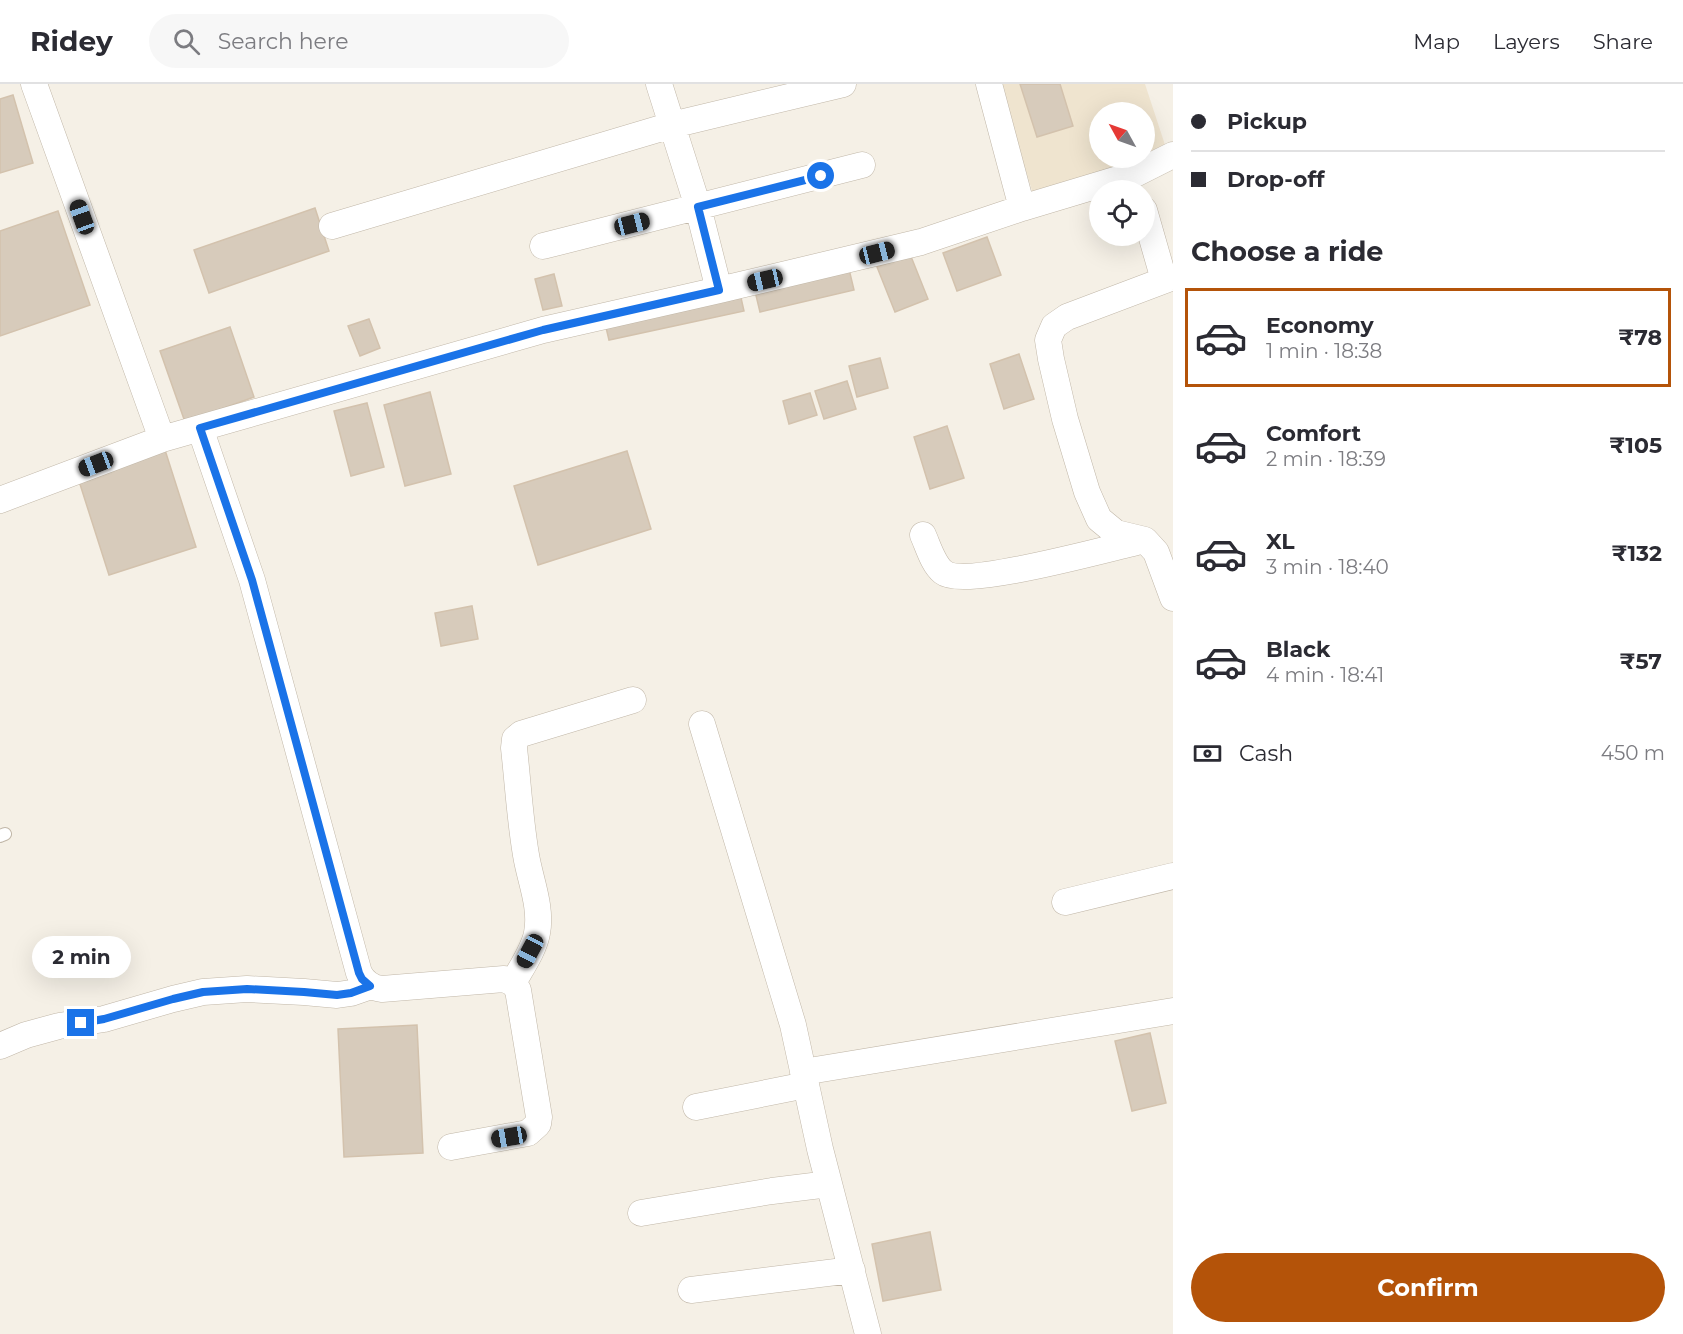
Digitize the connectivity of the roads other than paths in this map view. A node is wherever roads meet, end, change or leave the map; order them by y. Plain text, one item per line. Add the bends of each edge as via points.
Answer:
1 (34, 84) edge
2 (660, 84) edge
3 (843, 84) edge
4 (989, 84) edge
5 (672, 125) junction
6 (1173, 155) edge
7 (862, 165) dead end
8 (1140, 180) edge
9 (1089, 193) edge
10 (698, 207) junction
11 (1022, 208) junction
12 (332, 226) dead end
13 (1155, 241) edge
14 (543, 246) dead end
15 (1168, 278) edge
16 (719, 290) junction
17 (200, 428) junction
18 (162, 439) junction
19 (0, 500) edge
20 (923, 535) dead end
21 (1144, 540) junction
22 (1173, 598) edge
23 (633, 700) dead end
24 (702, 724) dead end
25 (1173, 876) edge
26 (1065, 902) dead end
27 (513, 983) junction
28 (370, 986) junction
29 (1173, 1011) edge
30 (0, 1046) edge
31 (805, 1079) junction
32 (696, 1107) dead end
33 (451, 1147) dead end
34 (829, 1184) junction
35 (641, 1213) dead end
36 (852, 1270) junction
37 (691, 1290) dead end
38 (868, 1334) edge

1 - 18 street
2 - 5 street
3 - 5 street
4 - 11 street
5 - 10 street
5 - 12 street
6 - 8 street
7 - 10 street
9 - 11 street
10 - 14 street
10 - 16 street
11 - 16 street via 921,242
13 - 15 street
15 - 21 street via 1067,316 1054,326 1048,340 1087,492 1100,519 1116,533
16 - 17 street via 543,330
17 - 18 street
17 - 28 street via 252,580 359,973
18 - 19 street
20 - 21 street via 943,572 957,577 1000,573
21 - 22 street via 1156,552
23 - 27 street via 515,739 526,854 538,917 537,934
24 - 31 street via 793,1025
25 - 26 street
27 - 28 street via 504,979 382,989
27 - 33 street via 518,990 538,1124 528,1133
28 - 30 street via 337,995 247,989 203,992 104,1019 59,1026
29 - 31 street
31 - 32 street
31 - 34 street
34 - 35 street
34 - 36 street
36 - 37 street
36 - 38 street

